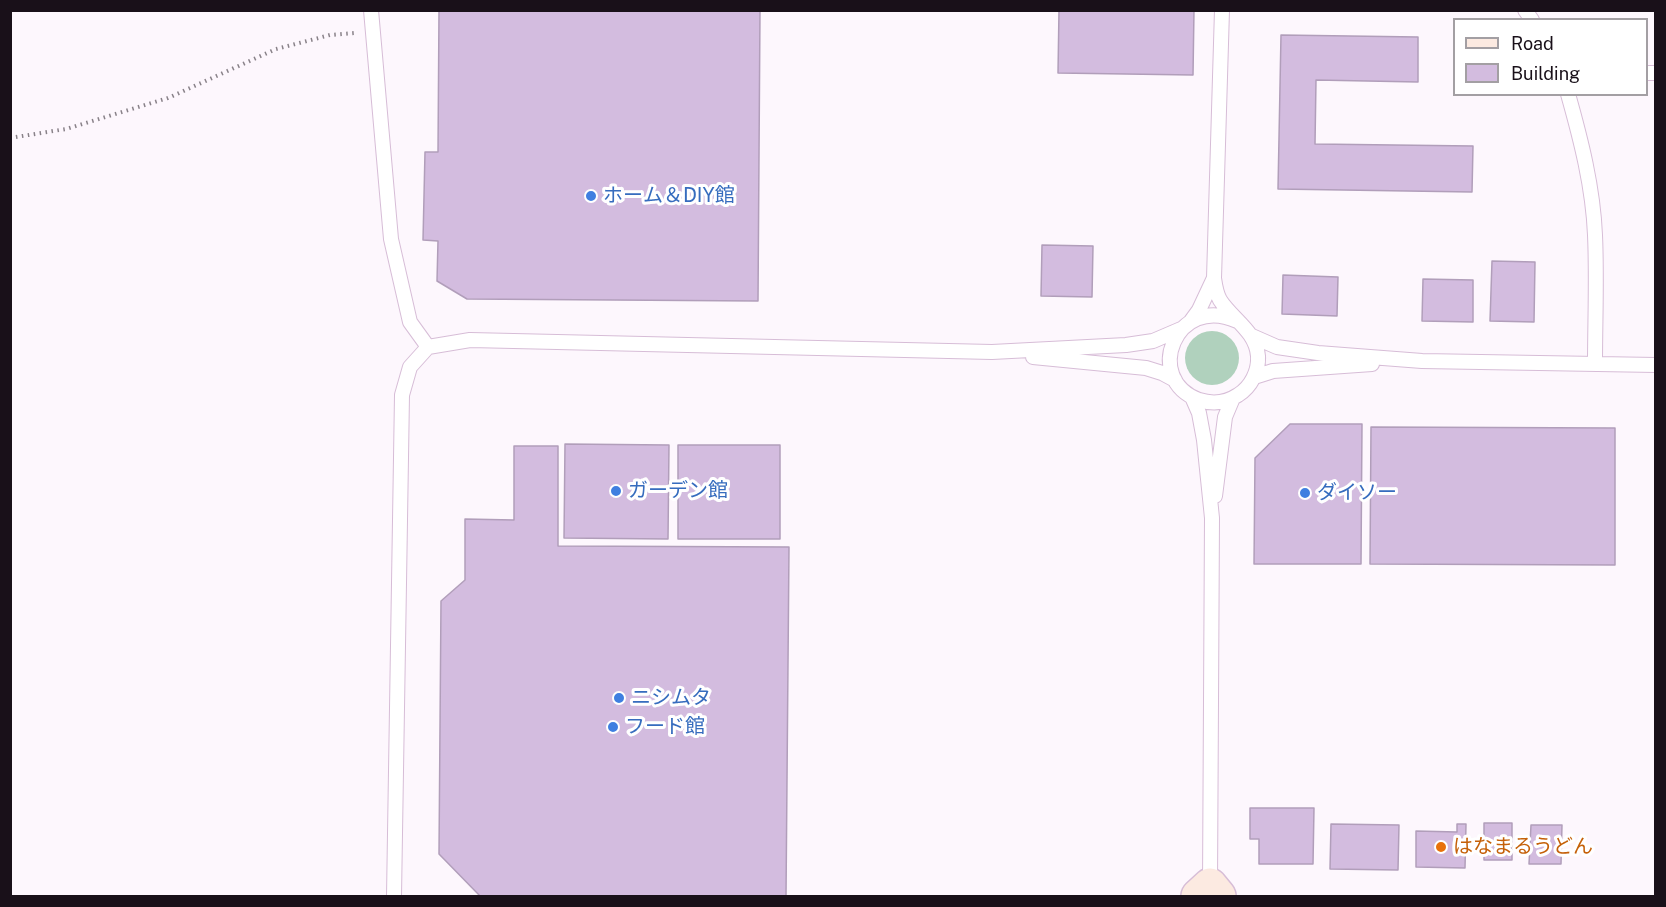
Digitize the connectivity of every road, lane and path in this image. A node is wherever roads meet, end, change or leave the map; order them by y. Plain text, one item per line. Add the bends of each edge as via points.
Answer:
1 (371, 10) edge
2 (1222, 10) edge
3 (373, 32) junction
4 (1569, 96) edge
5 (10, 138) edge
6 (1214, 278) junction
7 (1237, 321) junction
8 (1186, 325) junction
9 (1252, 336) junction
10 (428, 347) junction
11 (992, 352) junction
12 (1422, 361) junction
13 (1595, 364) junction
14 (1656, 365) edge
15 (1254, 378) junction
16 (1175, 380) junction
17 (1192, 397) junction
18 (1233, 398) junction
19 (1212, 518) junction
20 (1209, 893) edge
21 (394, 897) edge

1 - 3 lane
2 - 6 lane
3 - 5 path via 330,35 276,49 168,98 66,129
3 - 10 lane via 391,239 410,321
4 - 13 lane via 1582,142 1595,234
6 - 7 lane via 1218,297
6 - 8 lane via 1199,310
7 - 8 lane via 1214,315 1202,316
7 - 9 lane
8 - 11 lane via 1153,341 1126,345
8 - 16 lane via 1173,340 1170,354
9 - 12 lane via 1277,347
9 - 15 lane via 1258,357
10 - 11 lane via 470,340
10 - 21 lane via 410,367 402,395
11 - 16 lane via 1146,368
12 - 13 lane
12 - 15 lane via 1273,371
13 - 14 lane
15 - 18 lane
16 - 17 lane
17 - 18 lane via 1205,402
17 - 19 lane via 1204,440
18 - 19 lane via 1226,417
19 - 20 lane

